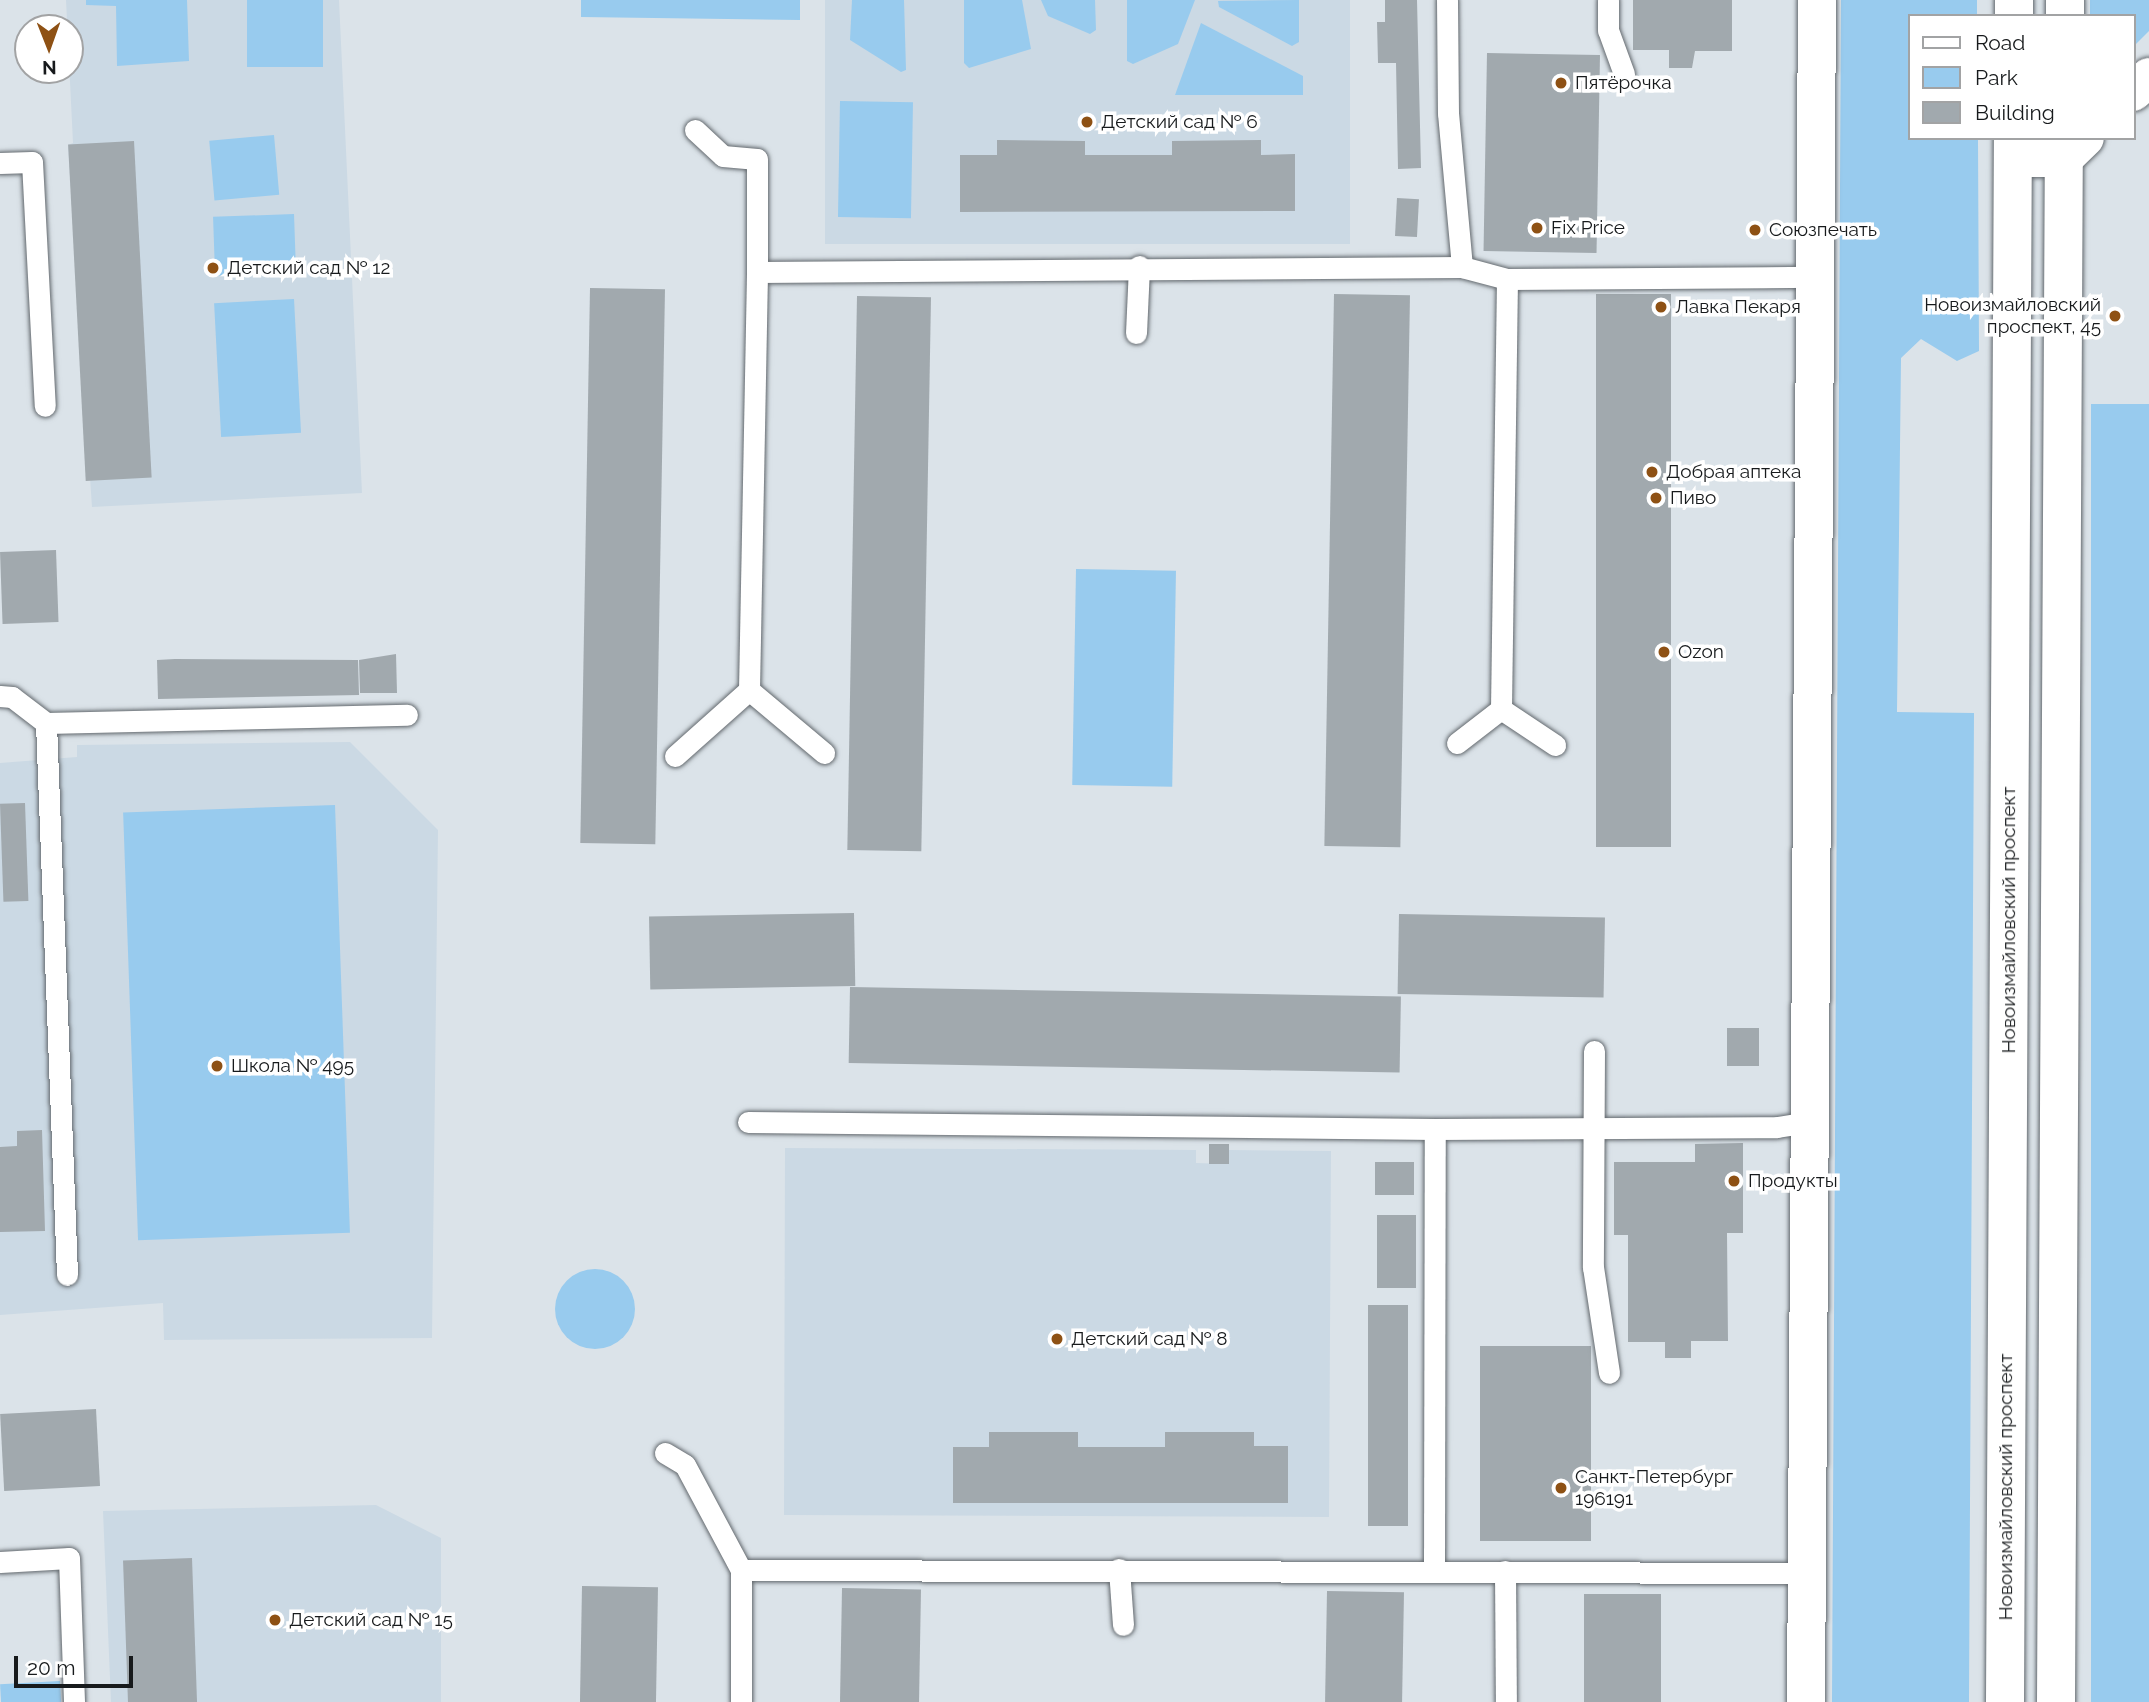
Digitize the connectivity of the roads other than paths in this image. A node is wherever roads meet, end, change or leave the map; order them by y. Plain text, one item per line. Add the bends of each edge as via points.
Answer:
1 (1447, 0) edge
2 (1608, 0) edge
3 (1817, 0) edge
4 (1625, 74) dead end
5 (2149, 77) edge
6 (2135, 90) edge
7 (695, 130) dead end
8 (2071, 145) edge
9 (2013, 148) edge
10 (0, 163) edge
11 (1139, 266) junction
12 (1462, 267) junction
13 (757, 272) junction
14 (1815, 277) junction
15 (1507, 279) junction
16 (1136, 333) dead end
17 (45, 406) dead end
18 (749, 690) junction
19 (0, 696) edge
20 (1502, 709) junction
21 (407, 715) dead end
22 (46, 723) junction
23 (1457, 743) dead end
24 (1555, 745) dead end
25 (824, 753) dead end
26 (675, 756) dead end
27 (1594, 1051) dead end
28 (748, 1122) dead end
29 (1810, 1122) junction
30 (1592, 1128) junction
31 (1435, 1129) junction
32 (67, 1275) dead end
33 (1609, 1373) dead end
34 (665, 1453) dead end
35 (0, 1562) edge
36 (1119, 1569) junction
37 (1434, 1569) junction
38 (741, 1570) junction
39 (1505, 1571) junction
40 (1807, 1573) junction
41 (1123, 1625) dead end
42 (74, 1702) edge
43 (741, 1702) edge
44 (1506, 1702) edge
45 (1806, 1702) edge
46 (2005, 1702) edge
47 (2056, 1702) edge

1 - 12 lane via 1448,113
2 - 4 lane via 1608,30
3 - 14 street
5 - 6 street
7 - 13 lane via 723,156 757,159
8 - 9 street
8 - 47 street
9 - 46 street, Новоизмайловский проспект
10 - 17 lane via 32,162
11 - 12 lane
11 - 13 lane
11 - 16 lane
12 - 15 lane
13 - 18 lane
14 - 15 lane
14 - 29 street
15 - 20 lane
18 - 25 lane
18 - 26 lane
19 - 22 lane via 12,697
20 - 23 lane
20 - 24 lane
21 - 22 lane
22 - 32 lane
27 - 30 lane
28 - 31 lane
29 - 30 lane via 1777,1128
29 - 40 street
30 - 31 lane
30 - 33 lane via 1593,1267
31 - 37 lane
34 - 38 lane via 684,1465
35 - 42 lane via 69,1558
36 - 37 lane
36 - 38 lane
36 - 41 lane
37 - 39 lane
38 - 43 lane
39 - 40 lane
39 - 44 lane
40 - 45 street

